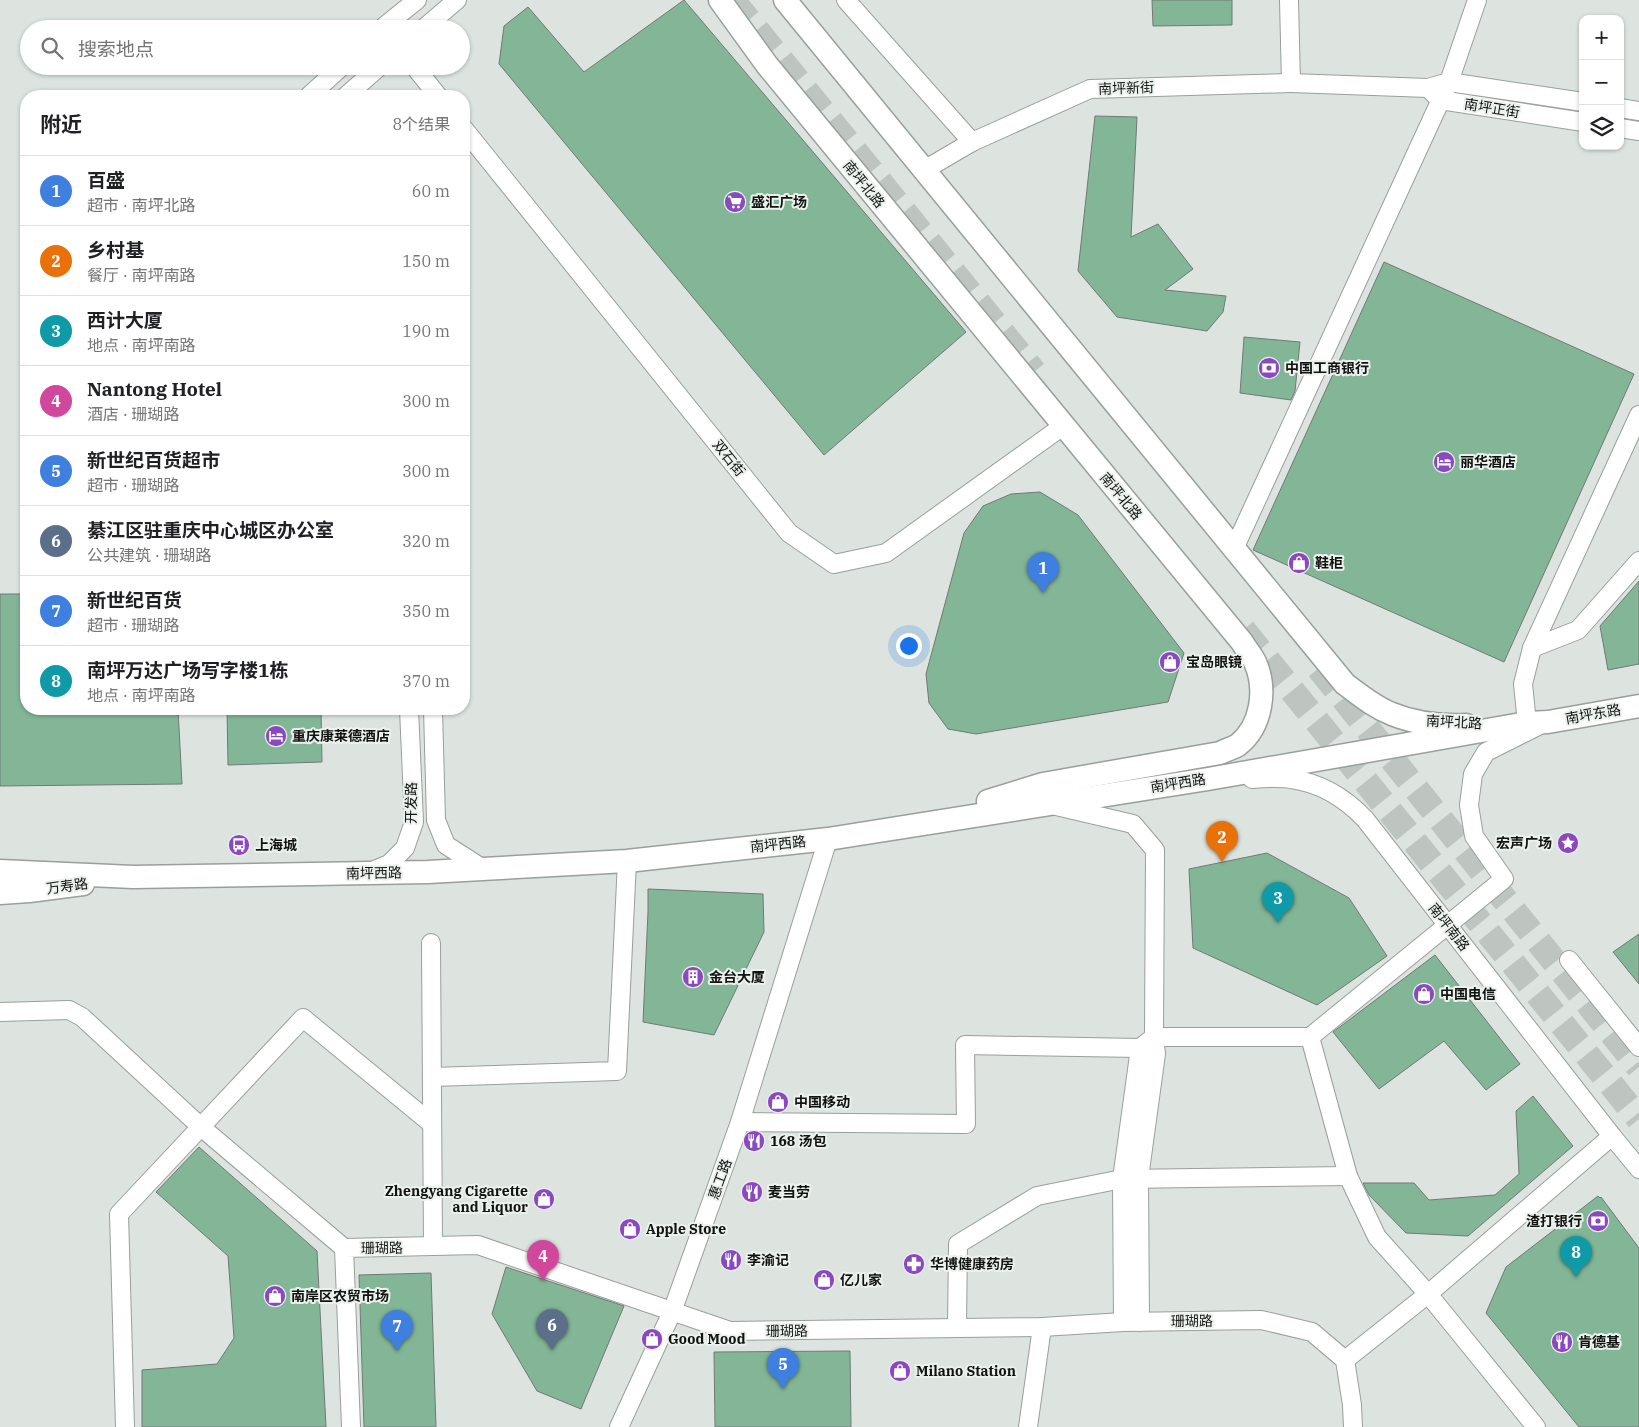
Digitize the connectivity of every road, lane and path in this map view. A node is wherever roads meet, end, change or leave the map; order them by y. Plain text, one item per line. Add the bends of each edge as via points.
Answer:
1 (417, 0) edge
2 (457, 0) edge
3 (720, 0) edge
4 (784, 0) edge
5 (846, 0) edge
6 (1289, 0) edge
7 (1478, 0) edge
8 (393, 20) edge
9 (434, 20) edge
10 (332, 75) edge
11 (370, 75) edge
12 (421, 75) edge
13 (1449, 82) junction
14 (1291, 83) junction
15 (316, 90) edge
16 (353, 90) edge
17 (433, 90) edge
18 (1434, 94) junction
19 (1579, 101) edge
20 (1624, 108) edge
21 (1639, 110) edge
22 (1579, 121) edge
23 (1624, 128) edge
24 (1639, 130) edge
25 (470, 135) edge
26 (972, 142) junction
27 (924, 170) junction
28 (1639, 416) edge
29 (1063, 426) junction
30 (1234, 549) junction
31 (1639, 561) edge
32 (1532, 648) junction
33 (1639, 706) edge
34 (409, 715) edge
35 (433, 715) edge
36 (1537, 722) junction
37 (1208, 779) junction
38 (1046, 804) junction
39 (913, 825) junction
40 (828, 839) junction
41 (627, 861) junction
42 (484, 870) junction
43 (0, 871) edge
44 (365, 873) junction
45 (133, 877) junction
46 (0, 893) edge
47 (1447, 924) junction
48 (431, 943) dead end
49 (1569, 960) dead end
50 (0, 1012) edge
51 (1310, 1038) junction
52 (1150, 1046) junction
53 (1639, 1048) edge
54 (432, 1077) junction
55 (740, 1122) junction
56 (432, 1124) junction
57 (201, 1127) junction
58 (1612, 1136) junction
59 (1639, 1169) edge
60 (1348, 1176) junction
61 (1122, 1178) junction
62 (1139, 1178) junction
63 (433, 1246) junction
64 (344, 1248) junction
65 (1428, 1294) junction
66 (672, 1312) junction
67 (1132, 1322) junction
68 (1042, 1327) junction
69 (957, 1328) junction
70 (1345, 1360) junction
71 (125, 1427) edge
72 (351, 1427) edge
73 (619, 1427) edge
74 (1028, 1427) edge
75 (1353, 1427) edge
76 (1536, 1427) edge

1 - 8 street
2 - 9 street
3 - 29 main road, 南坪北路 via 767,65
4 - 27 main road, 南坪北路
5 - 26 street
6 - 14 street
7 - 13 street
10 - 15 street
11 - 16 street
12 - 17 street
13 - 18 street
13 - 19 street, 南坪正街
14 - 18 street, 南坪新街
14 - 26 street, 南坪新街 via 1090,89
18 - 22 street, 南坪正街
18 - 30 street
20 - 21 street
23 - 24 street
25 - 29 street, 双石街 via 789,533 834,564 886,553
26 - 27 street, 南坪新街
27 - 30 main road, 南坪北路
28 - 32 street
29 - 39 main road, 南坪北路 via 1242,642 1255,662 1260,680 1261,702 1257,720 1237,746 1220,753 1043,784
30 - 36 main road, 南坪北路 via 1345,684 1369,702 1392,714 1423,722 1460,725
31 - 32 street via 1578,630
32 - 36 street via 1523,684
33 - 36 main road, 南坪东路
34 - 44 street, 开发路 via 414,822 405,848 389,864
35 - 42 street, 开发路 via 436,820 446,845
36 - 37 main road, 南坪西路
36 - 47 street via 1486,752 1473,774 1469,805 1474,836 1504,879
37 - 38 main road, 南坪西路
37 - 47 street, 南坪南路 via 1290,778 1332,792 1352,805 1365,819
38 - 39 main road, 南坪西路
38 - 52 street via 1133,824 1155,850
39 - 40 main road, 南坪西路
40 - 41 main road, 南坪西路
40 - 55 street, 惠工路
41 - 42 main road, 南坪西路
41 - 54 street via 617,1071
42 - 44 main road, 南坪西路
43 - 45 main road, 南坪西路
44 - 45 main road, 南坪西路
45 - 46 main road, 万寿路
47 - 51 street
47 - 58 street, 南坪南路
48 - 54 street
49 - 53 street
50 - 57 street via 69,1010 82,1017
51 - 52 street
51 - 60 street
52 - 55 street via 965,1045 966,1124
52 - 61 street
52 - 62 street
54 - 56 street
55 - 66 street, 惠工路
56 - 57 street via 303,1018
56 - 63 street
57 - 64 street
57 - 71 street via 119,1214
58 - 59 street, 南坪南路
58 - 65 street
60 - 62 street
60 - 65 street via 1377,1237
61 - 62 street
61 - 67 street
61 - 69 street via 1036,1196 958,1244
62 - 67 street
63 - 64 street, 珊瑚路
63 - 66 street, 珊瑚路 via 478,1245
64 - 72 street, 珊瑚路
65 - 70 street
65 - 76 street
66 - 69 street, 珊瑚路 via 730,1331
66 - 73 street, 惠工路
67 - 68 street, 珊瑚路
67 - 70 street, 珊瑚路 via 1261,1320 1312,1332
68 - 69 street, 珊瑚路
68 - 74 street
70 - 75 street

